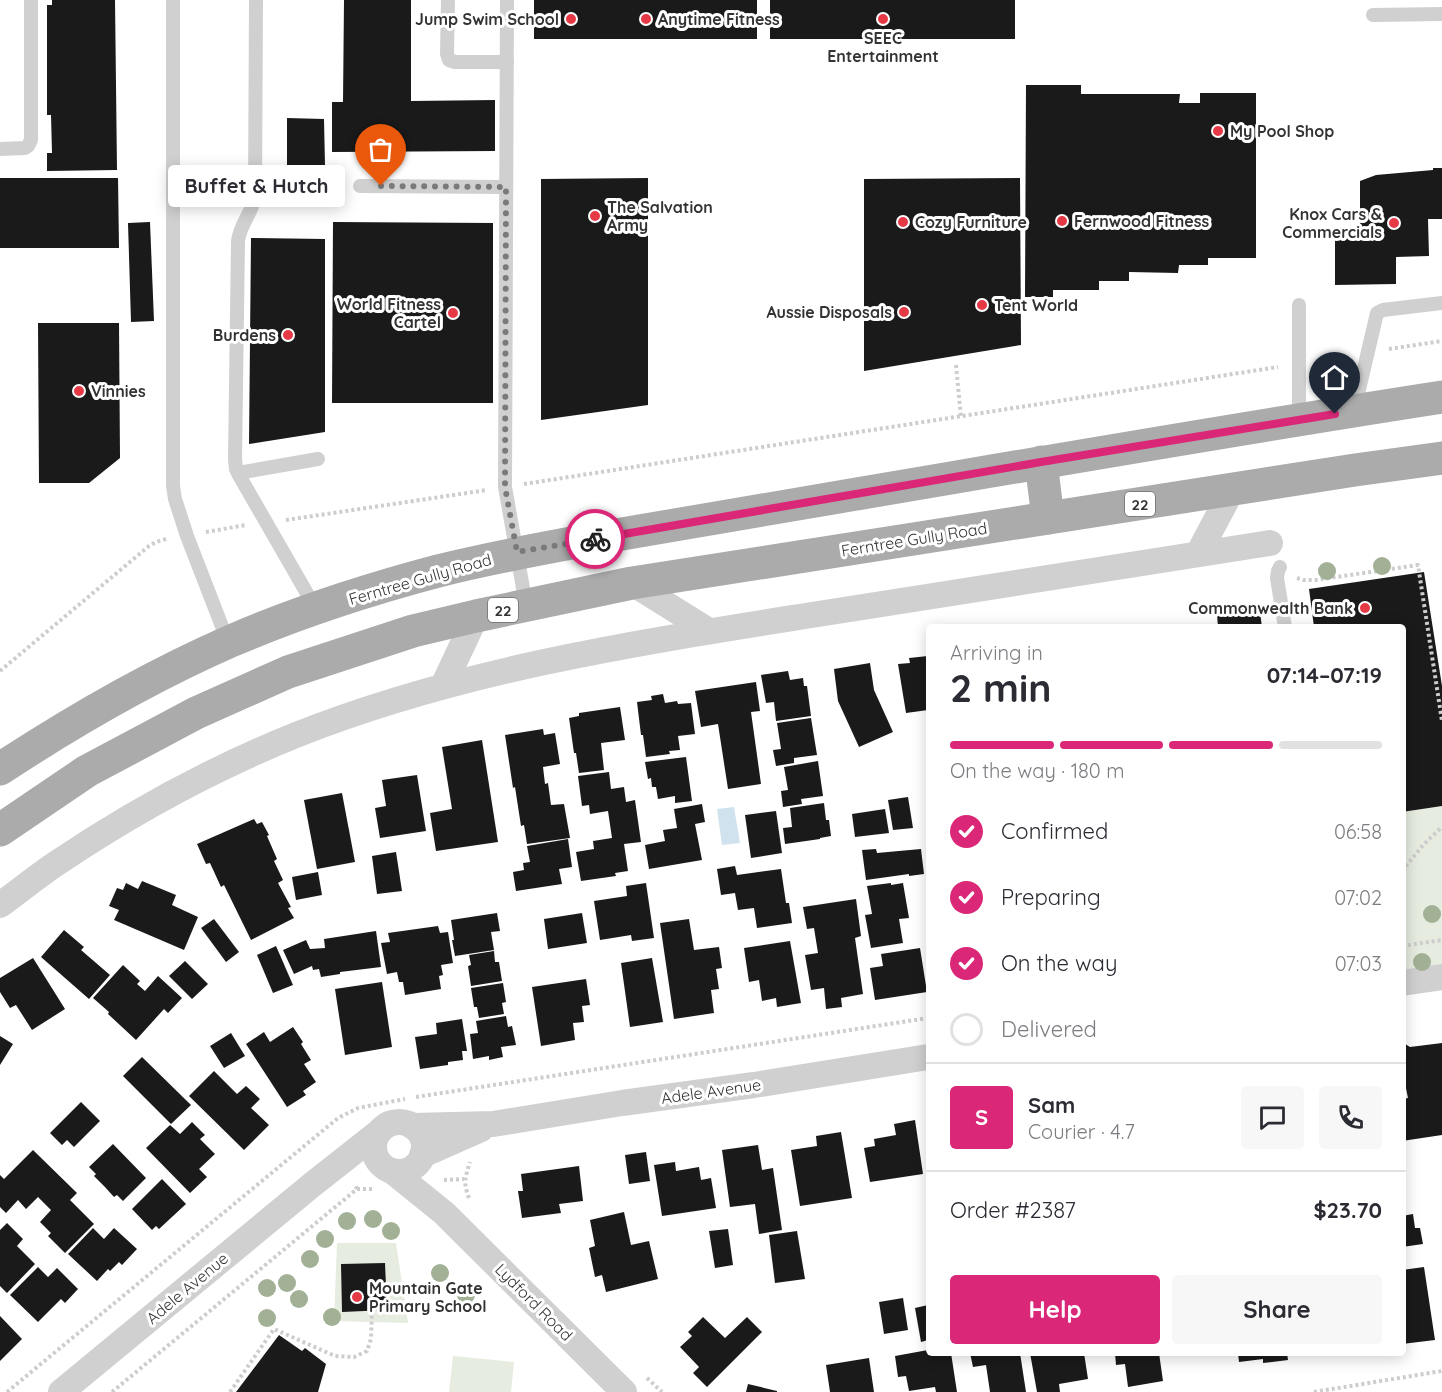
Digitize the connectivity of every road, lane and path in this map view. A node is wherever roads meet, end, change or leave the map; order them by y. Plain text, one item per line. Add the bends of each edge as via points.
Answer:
1 (31, 0) edge
2 (173, 0) edge
3 (256, 0) edge
4 (448, 0) edge
5 (507, 0) edge
6 (1442, 14) edge
7 (1373, 15) dead end
8 (507, 62) junction
9 (0, 149) edge
10 (360, 186) dead end
11 (506, 187) junction
12 (1442, 303) edge
13 (1299, 305) dead end
14 (956, 365) dead end
15 (1285, 366) dead end
16 (1442, 397) edge
17 (1354, 411) junction
18 (961, 417) junction
19 (1299, 419) junction
20 (318, 459) dead end
21 (1442, 459) edge
22 (1041, 462) junction
23 (238, 473) junction
24 (505, 487) junction
25 (1232, 490) junction
26 (1048, 518) junction
27 (266, 523) junction
28 (187, 536) junction
29 (1270, 543) dead end
30 (517, 552) junction
31 (1198, 554) junction
32 (1284, 570) joint
33 (632, 583) junction
34 (526, 605) junction
35 (317, 609) junction
36 (476, 616) junction
37 (1285, 624) edge
38 (709, 631) junction
39 (228, 642) junction
40 (0, 670) edge
41 (443, 686) junction
42 (1442, 721) edge
43 (0, 769) edge
44 (1442, 827) edge
45 (0, 830) edge
46 (1406, 866) edge
47 (0, 905) edge
48 (1442, 940) edge
49 (1406, 945) edge
50 (1442, 977) edge
51 (1406, 982) edge
52 (926, 1057) edge
53 (493, 1124) junction
54 (412, 1126) junction
55 (379, 1132) junction
56 (420, 1159) junction
57 (385, 1166) junction
58 (349, 1179) dead end
59 (465, 1179) dead end
60 (444, 1180) dead end
61 (313, 1184) junction
62 (444, 1213) junction
63 (372, 1311) dead end
64 (1442, 1371) edge
65 (61, 1392) edge
66 (112, 1392) edge
67 (230, 1392) edge
68 (624, 1392) edge
69 (1314, 1392) edge

1 - 9 lane via 31,140 25,148
2 - 28 lane via 173,473 175,499
3 - 23 lane via 255,198 238,241
4 - 8 lane via 449,60
5 - 8 lane
6 - 7 lane
8 - 11 lane
10 - 11 lane
11 - 24 lane
12 - 17 lane via 1377,313
13 - 19 lane
14 - 18 path
15 - 18 path
16 - 17 main road, Ferntree Gully Road
17 - 19 main road, Ferntree Gully Road
18 - 24 path
19 - 22 main road, Ferntree Gully Road
20 - 23 lane
21 - 25 main road, Ferntree Gully Road / 22
22 - 26 main road
22 - 30 main road, Ferntree Gully Road
23 - 27 lane
24 - 27 path
24 - 30 lane
25 - 26 main road, Ferntree Gully Road / 22
25 - 31 street
26 - 33 main road, Ferntree Gully Road / 22
27 - 28 path
27 - 35 lane
28 - 39 lane
28 - 40 path via 149,546
29 - 31 street
30 - 34 lane
30 - 35 main road, Ferntree Gully Road
31 - 38 street
32 - 37 lane via 1278,571 1277,578
32 - 42 path via 1303,580 1316,580 1418,565
33 - 34 main road, Ferntree Gully Road / 22
33 - 38 street
34 - 36 main road, Ferntree Gully Road / 22
35 - 39 main road, Ferntree Gully Road
36 - 41 street
36 - 45 main road, Ferntree Gully Road / 22 via 413,631 288,672 196,713 87,771
38 - 41 street
39 - 43 main road, Ferntree Gully Road via 120,696
41 - 47 street via 362,711 231,763 99,836
44 - 46 path
48 - 49 path
50 - 51 street
52 - 53 street, Adele Avenue
53 - 54 street, Adele Avenue
53 - 56 street, Adele Avenue
54 - 55 street via 398,1122
54 - 56 street via 422,1139
55 - 57 street via 375,1154
55 - 61 street, Adele Avenue
56 - 57 street via 413,1167 399,1172
56 - 62 street, Lydford Road
57 - 61 street, Adele Avenue
57 - 62 street, Lydford Road
58 - 66 path via 357,1189
59 - 60 path
61 - 65 street, Adele Avenue
62 - 68 street, Lydford Road
63 - 67 path via 367,1351 354,1357 335,1356 274,1329
64 - 69 path

